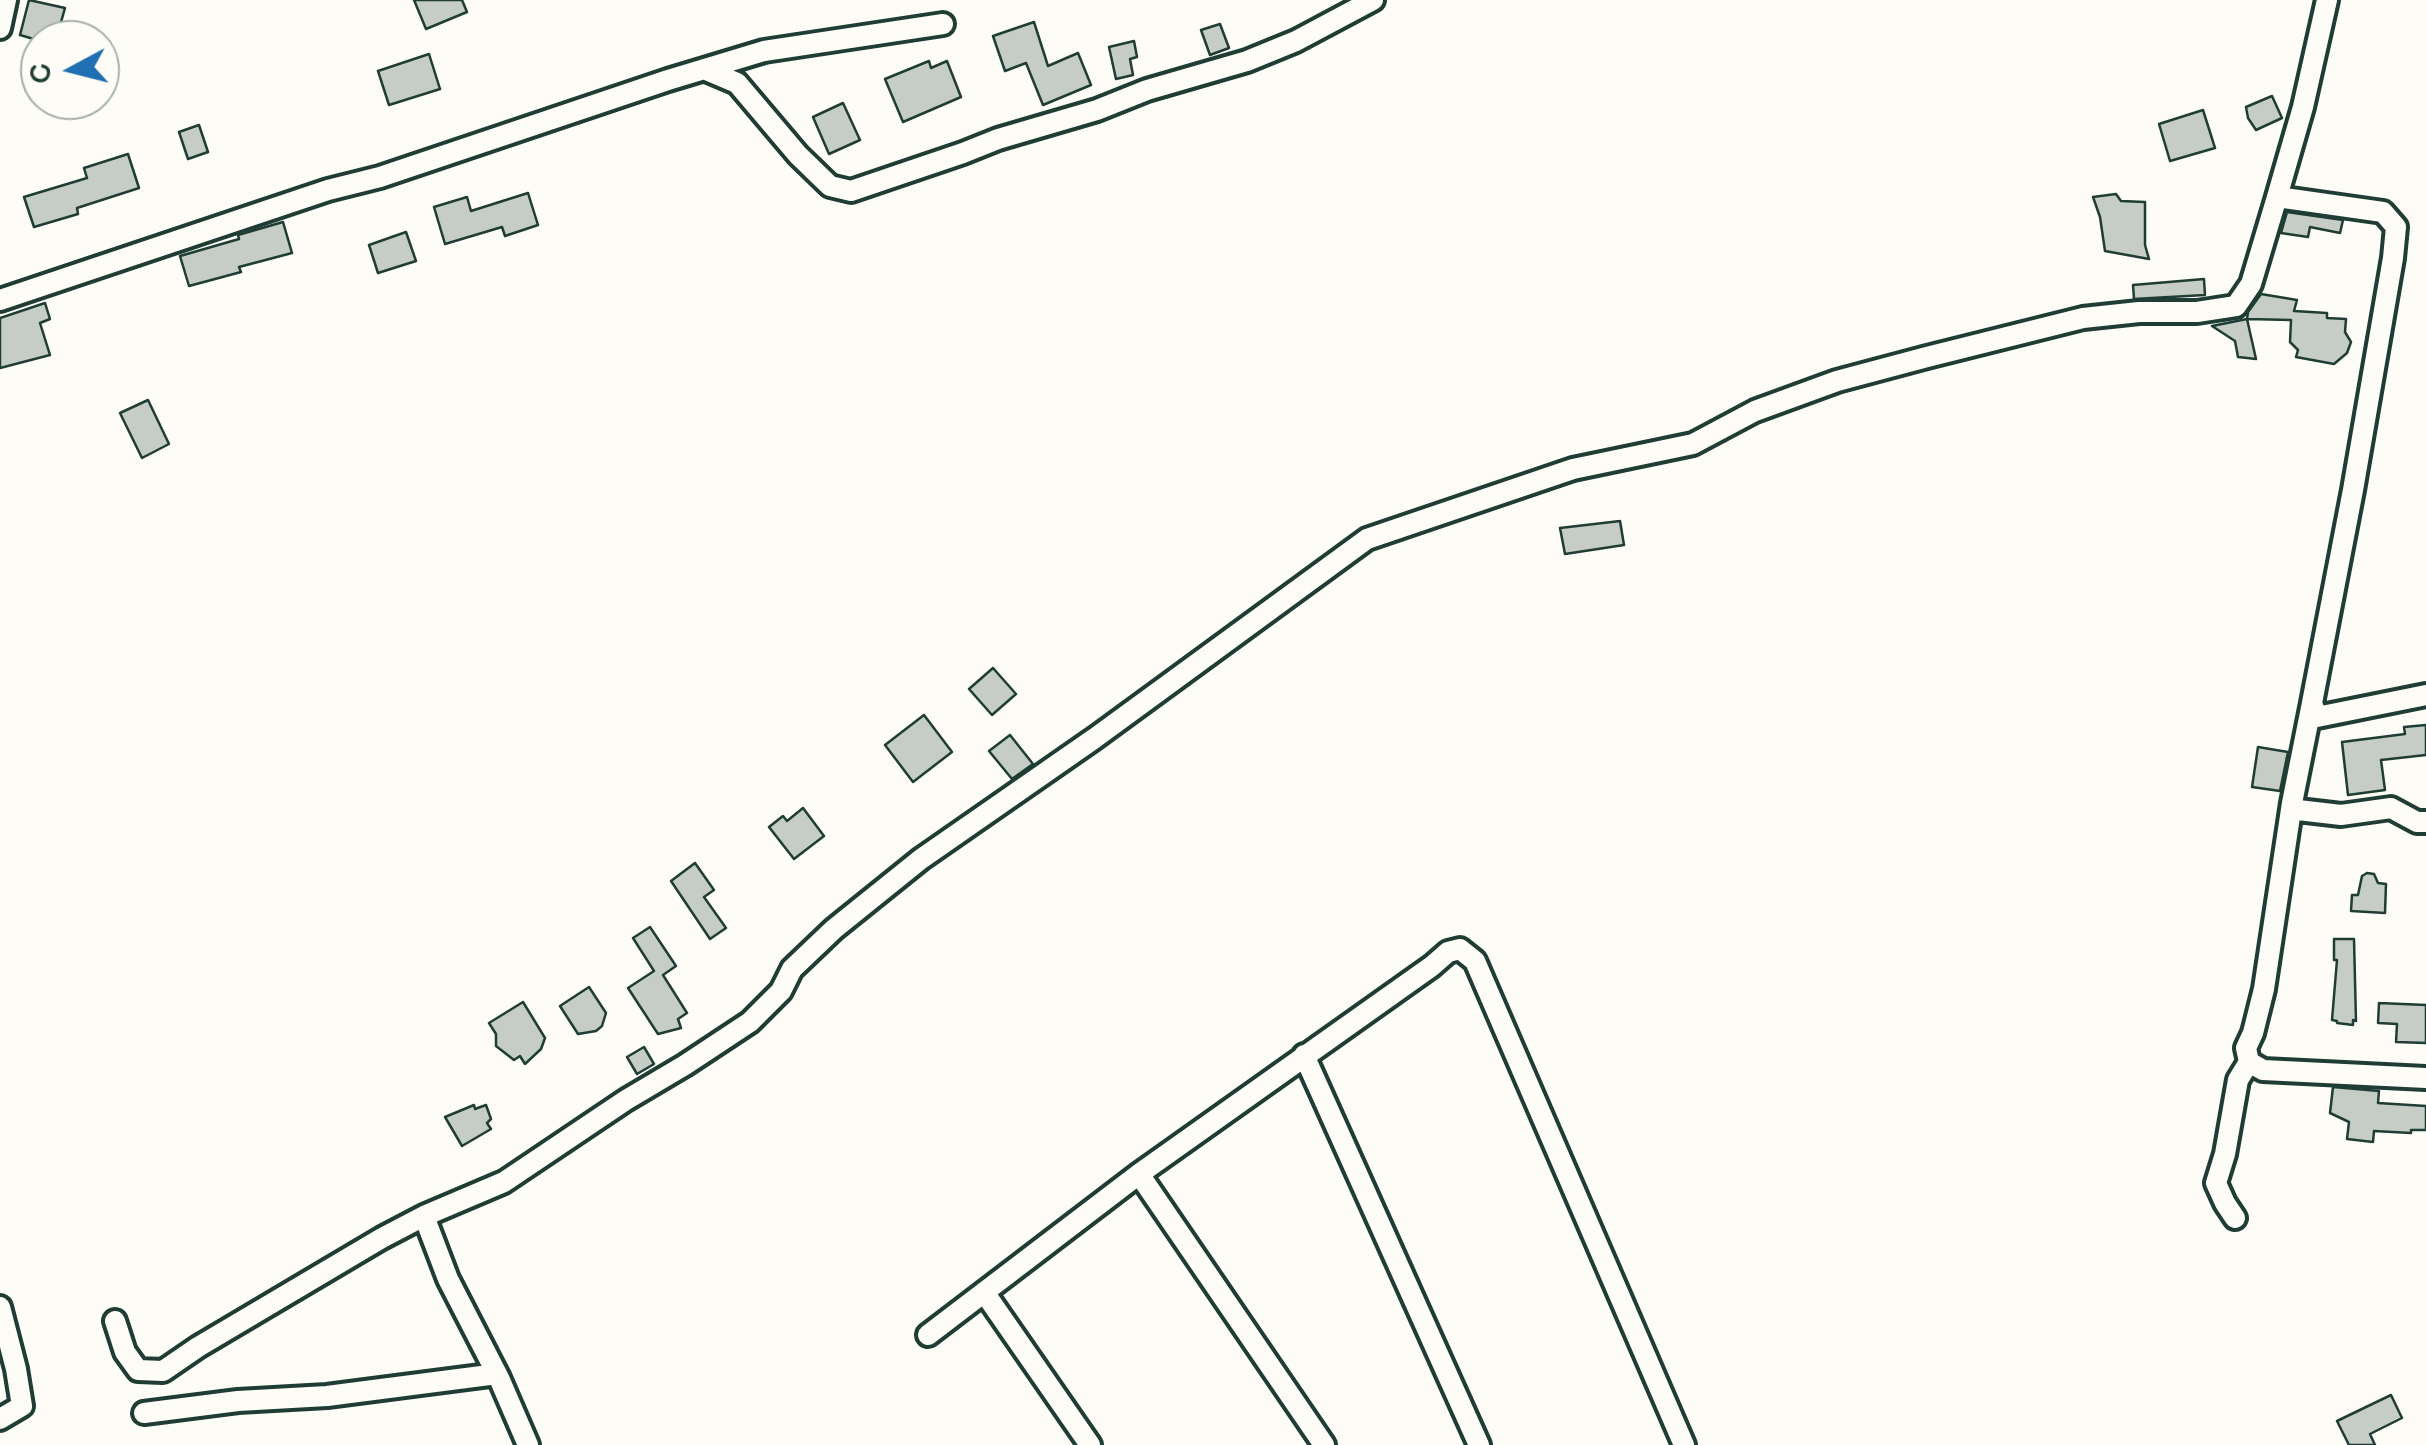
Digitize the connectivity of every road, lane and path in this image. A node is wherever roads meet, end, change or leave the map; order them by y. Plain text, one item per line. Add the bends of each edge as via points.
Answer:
1 (6, 0) edge
2 (1373, 0) edge
3 (2327, 0) edge
4 (943, 24) dead end
5 (0, 28) edge
6 (704, 69) junction
7 (2277, 196) junction
8 (0, 300) edge
9 (2426, 695) edge
10 (2312, 703) junction
11 (2292, 803) junction
12 (2426, 822) edge
13 (1304, 1055) junction
14 (2249, 1062) junction
15 (2426, 1078) edge
16 (1139, 1174) junction
17 (424, 1216) junction
18 (2235, 1218) dead end
19 (984, 1292) junction
20 (0, 1307) edge
21 (115, 1321) dead end
22 (928, 1335) dead end
23 (497, 1374) junction
24 (144, 1413) dead end
25 (0, 1419) edge
26 (528, 1445) edge
27 (1090, 1445) edge
28 (1324, 1445) edge
29 (1479, 1445) edge
30 (1684, 1445) edge

1 - 5 street
2 - 6 street via 1247,61 851,190 830,186 736,83
3 - 7 street
4 - 6 street via 764,51
6 - 8 street
7 - 10 street via 2383,212 2396,227
7 - 17 street via 2250,284 2236,306 2083,318 1891,366 1755,412 1692,444 1573,470 1367,539 920,859 792,969 781,991 750,1022 504,1182
9 - 10 street via 2317,718
10 - 11 street
11 - 12 street via 2298,810 2340,815 2391,808
11 - 14 street via 2264,988 2246,1048
13 - 16 street
13 - 29 street
13 - 30 street via 1448,952 1460,949 1476,961
14 - 15 street via 2263,1070
14 - 18 street via 2238,1080 2216,1183
16 - 19 street
16 - 28 street
17 - 21 street via 163,1372 138,1370
17 - 23 street
19 - 22 street
19 - 27 street
20 - 25 street via 22,1406
23 - 24 street
23 - 26 street

